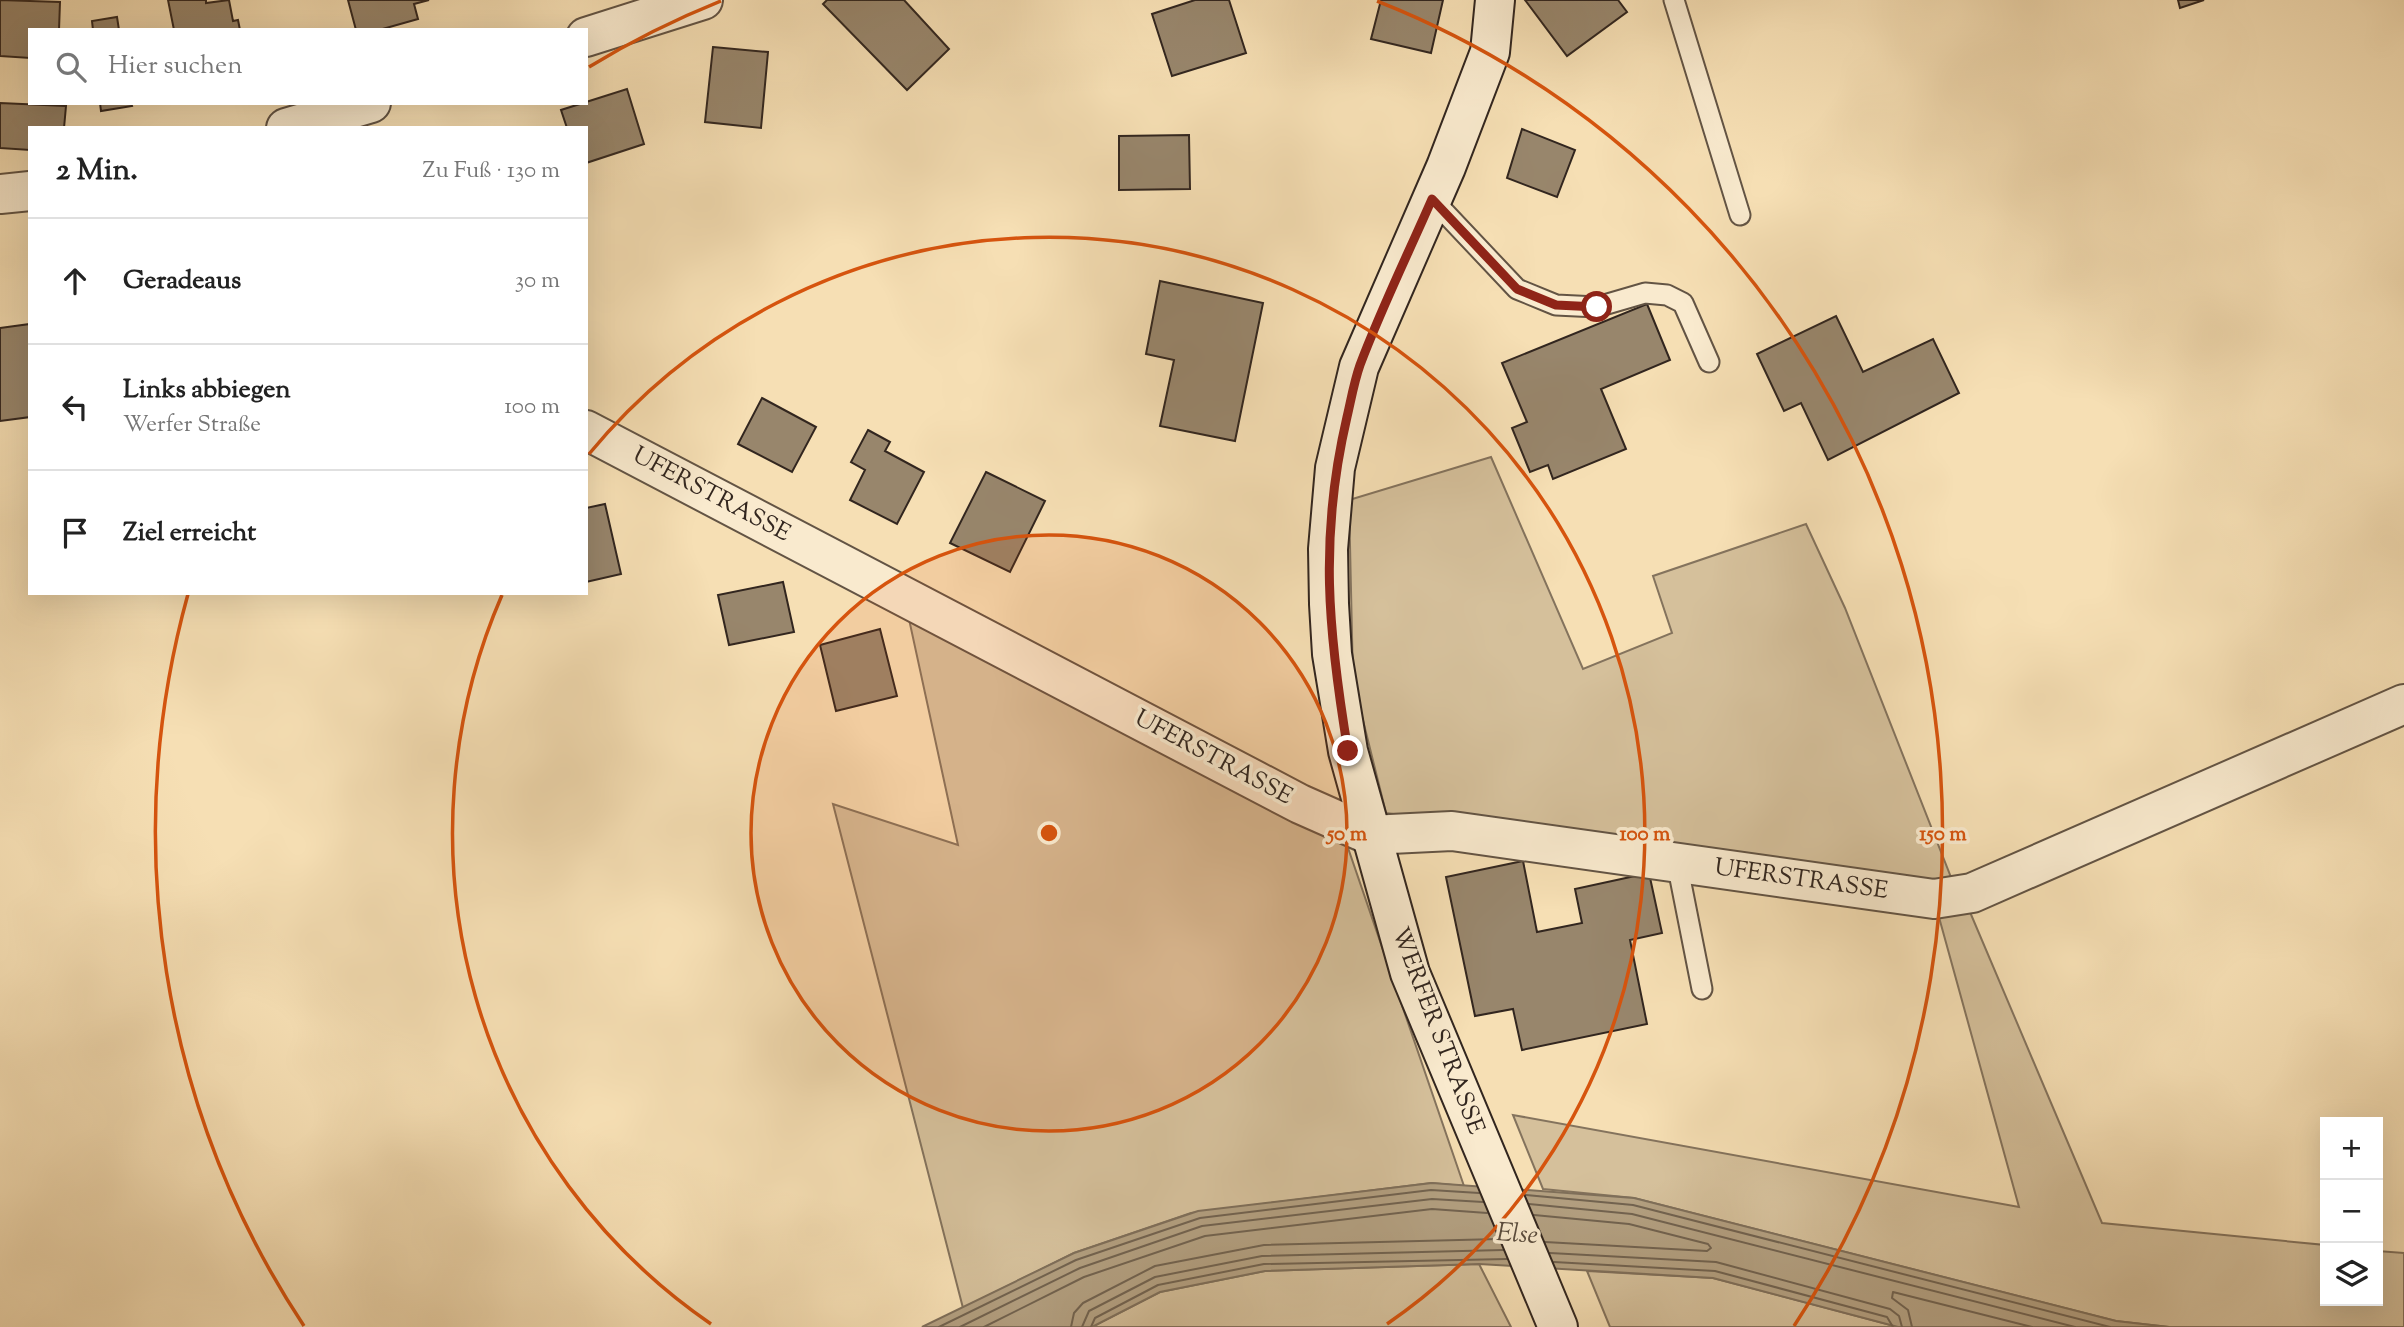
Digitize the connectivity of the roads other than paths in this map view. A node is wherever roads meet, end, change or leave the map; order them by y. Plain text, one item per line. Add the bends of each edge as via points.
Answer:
1 (702, 0) edge
2 (1495, 0) edge
3 (1674, 0) edge
4 (588, 36) edge
5 (364, 105) edge
6 (293, 126) edge
7 (28, 191) edge
8 (0, 194) edge
9 (1432, 199) junction
10 (1740, 215) dead end
11 (1709, 362) dead end
12 (588, 431) edge
13 (2404, 704) edge
14 (1370, 835) junction
15 (1677, 863) junction
16 (1702, 989) dead end
17 (1555, 1320) edge

1 - 4 street
2 - 9 street, WERFER STRASSE via 1490,52
3 - 10 lane
5 - 6 street
7 - 8 street
9 - 11 lane via 1517,289 1556,305 1597,307 1645,293 1667,295 1683,303
9 - 14 street, WERFER STRASSE via 1359,367 1335,468 1328,549 1332,654 1348,751
12 - 14 street, UFERSTRASSE via 1300,804
13 - 15 street, UFERSTRASSE via 1972,893 1934,899
14 - 15 street, UFERSTRASSE via 1452,831
14 - 17 street, WERFER STRASSE via 1410,974
15 - 16 lane

